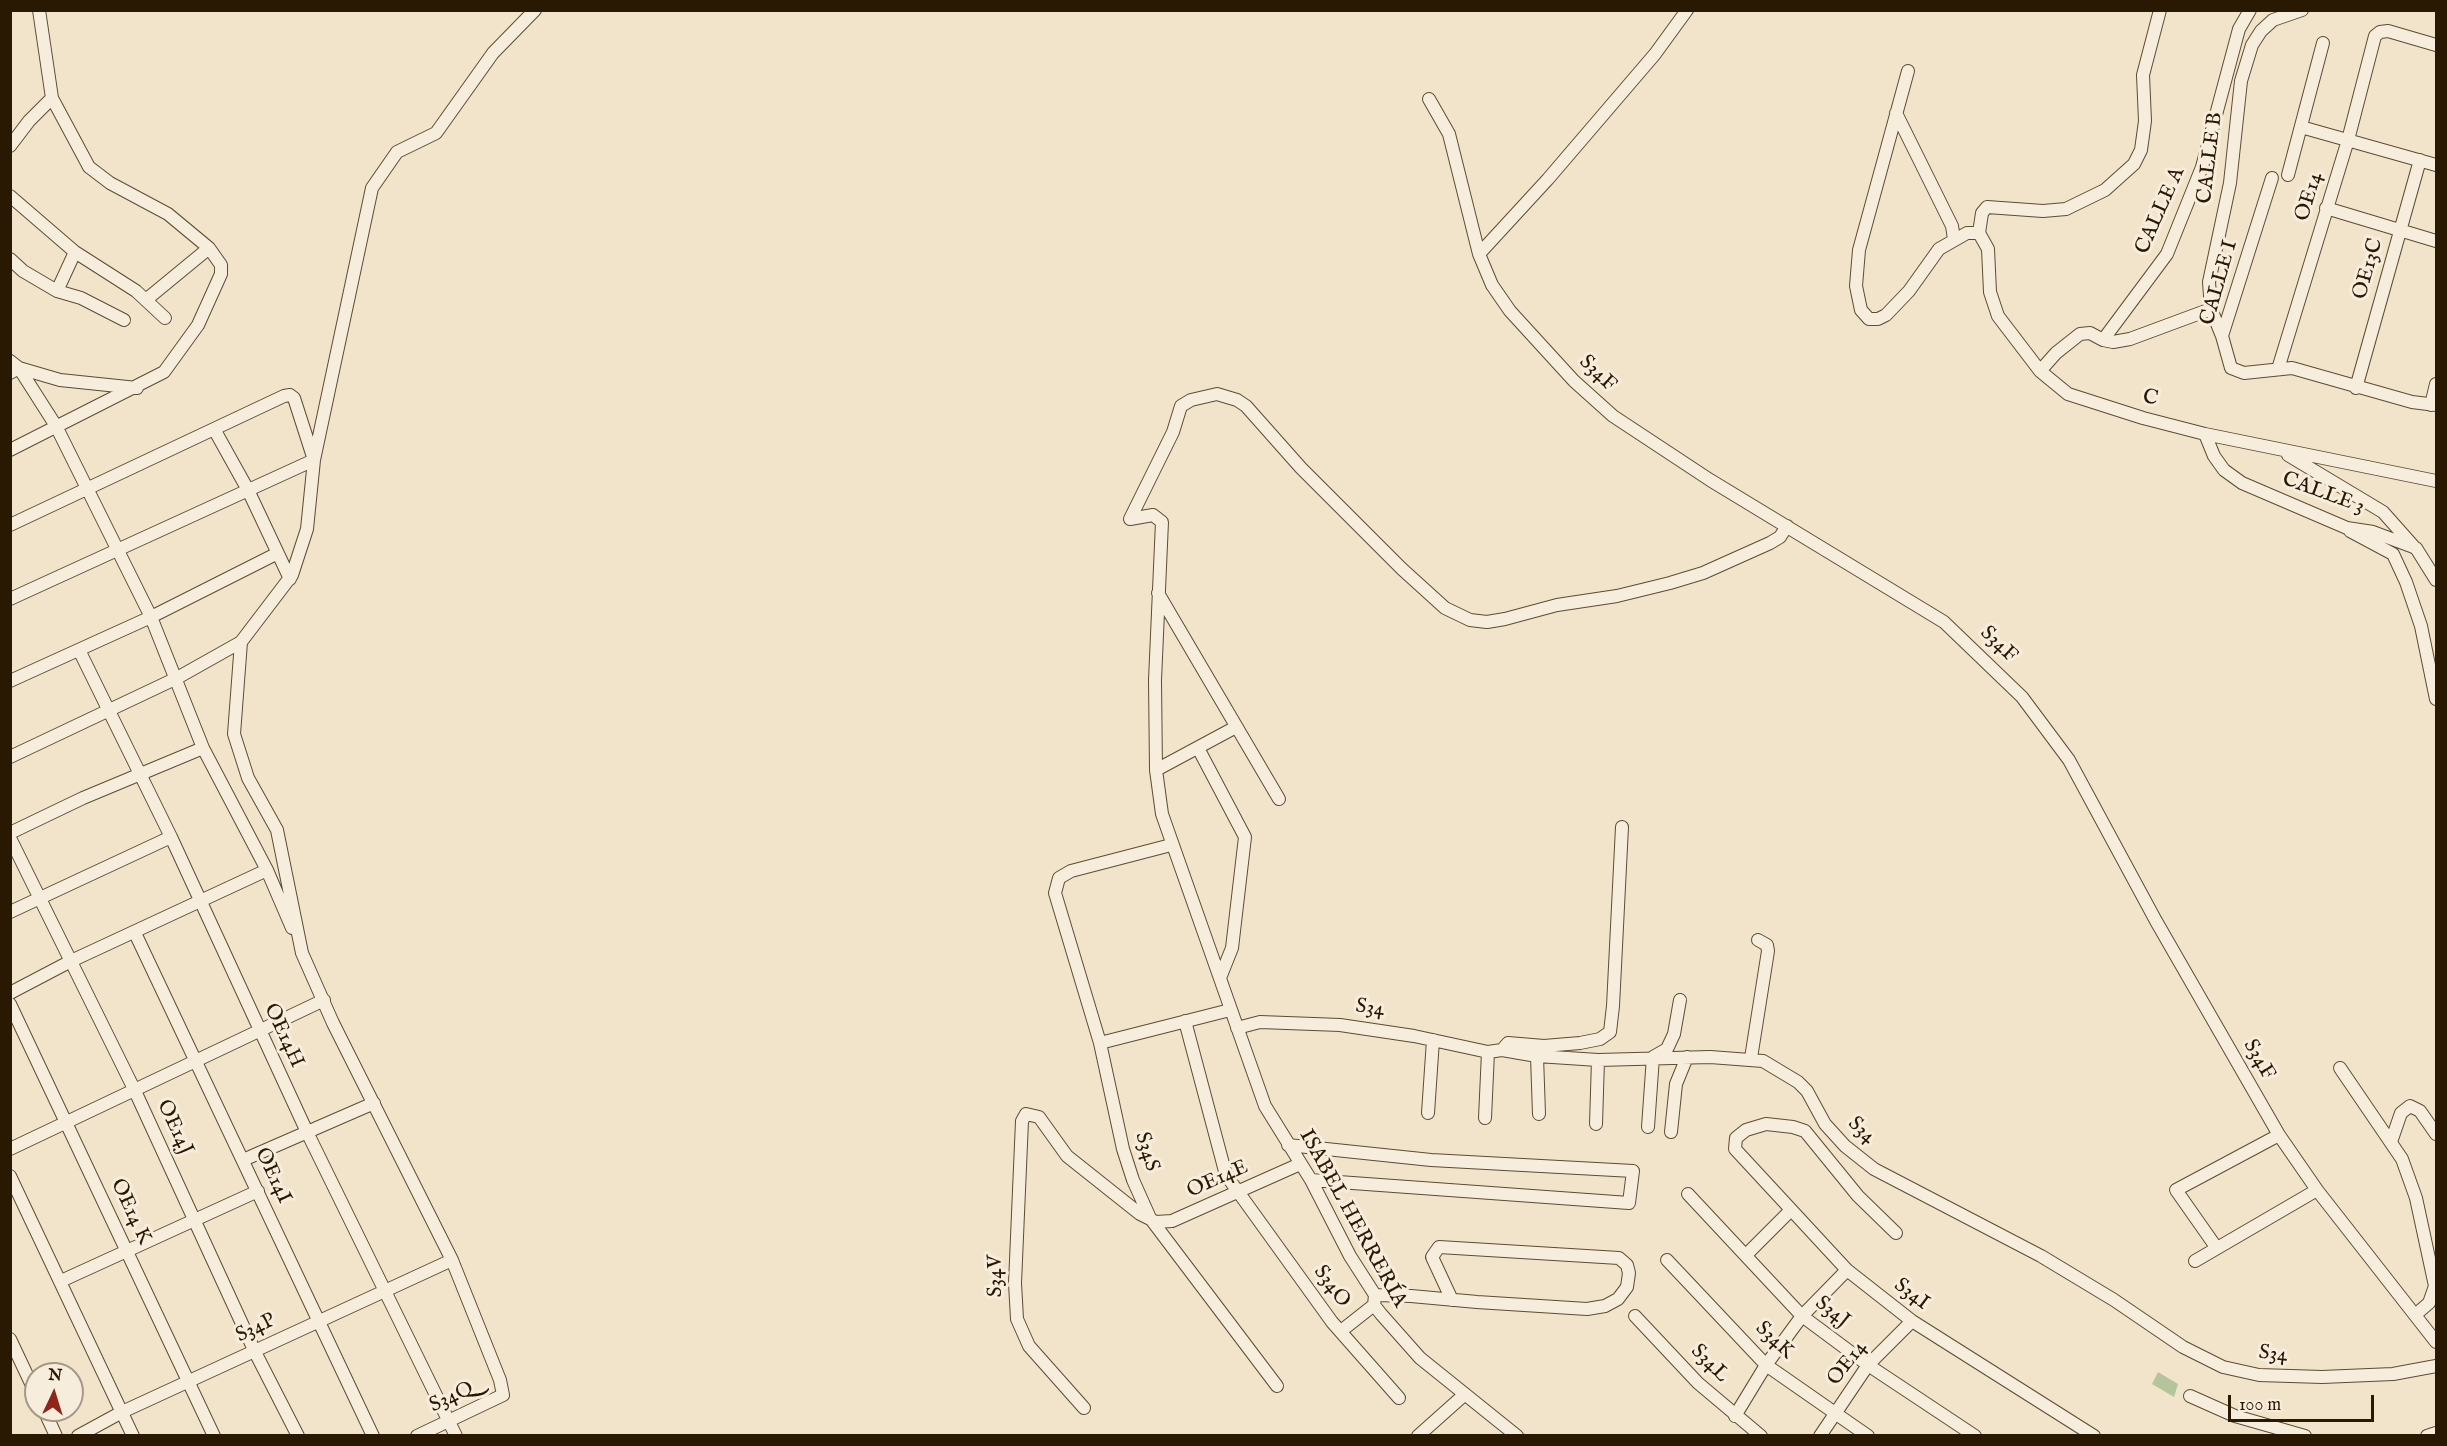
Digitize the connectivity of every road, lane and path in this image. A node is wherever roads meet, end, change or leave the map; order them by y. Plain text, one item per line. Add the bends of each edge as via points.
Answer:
1 (39, 10) edge
2 (536, 10) edge
3 (1687, 10) edge
4 (2160, 10) edge
5 (2250, 10) edge
6 (2302, 10) edge
7 (2323, 43) dead end
8 (2436, 45) edge
9 (1908, 71) dead end
10 (52, 98) junction
11 (1429, 99) dead end
12 (1896, 113) junction
13 (2301, 127) junction
14 (12, 138) edge
15 (2348, 140) junction
16 (2420, 160) junction
17 (2436, 165) edge
18 (2288, 175) dead end
19 (2272, 178) dead end
20 (10, 196) edge
21 (2326, 208) junction
22 (2400, 228) junction
23 (1979, 233) junction
24 (1954, 239) junction
25 (2436, 240) edge
26 (209, 248) junction
27 (75, 252) junction
28 (1479, 254) junction
29 (10, 259) edge
30 (57, 291) junction
31 (147, 299) junction
32 (2211, 309) junction
33 (165, 318) dead end
34 (124, 321) dead end
35 (2222, 336) junction
36 (2103, 340) junction
37 (13, 367) edge
38 (2278, 369) junction
39 (2040, 371) junction
40 (2436, 384) edge
41 (137, 388) junction
42 (2356, 388) junction
43 (2434, 405) edge
44 (56, 426) junction
45 (214, 429) junction
46 (2205, 434) junction
47 (10, 450) edge
48 (2279, 450) junction
49 (314, 460) junction
50 (2436, 481) edge
51 (86, 488) junction
52 (248, 490) junction
53 (10, 525) edge
54 (1787, 526) junction
55 (2347, 528) junction
56 (2416, 548) junction
57 (117, 551) junction
58 (276, 554) junction
59 (290, 579) junction
60 (2436, 580) edge
61 (1157, 593) junction
62 (10, 599) edge
63 (151, 617) junction
64 (241, 642) junction
65 (80, 650) junction
66 (12, 676) edge
67 (177, 678) junction
68 (2436, 699) edge
69 (108, 711) junction
70 (1236, 727) junction
71 (203, 748) junction
72 (1198, 748) junction
73 (10, 757) edge
74 (1156, 770) junction
75 (140, 774) junction
76 (1279, 799) dead end
77 (1622, 827) dead end
78 (10, 836) edge
79 (171, 837) junction
80 (1171, 845) junction
81 (267, 870) junction
82 (41, 898) junction
83 (199, 900) junction
84 (10, 912) edge
85 (135, 933) junction
86 (1758, 940) dead end
87 (302, 953) junction
88 (71, 961) junction
89 (1220, 978) junction
90 (10, 993) edge
91 (324, 1000) junction
92 (1680, 1000) dead end
93 (10, 1004) edge
94 (1230, 1010) junction
95 (1185, 1021) junction
96 (1238, 1028) junction
97 (260, 1032) junction
98 (1433, 1040) junction
99 (1101, 1043) junction
100 (1502, 1050) junction
101 (1488, 1052) junction
102 (1537, 1056) junction
103 (1653, 1057) junction
104 (1688, 1057) junction
105 (1751, 1058) junction
106 (1598, 1060) junction
107 (196, 1062) junction
108 (2340, 1068) dead end
109 (135, 1091) junction
110 (374, 1104) junction
111 (1428, 1113) dead end
112 (1539, 1114) dead end
113 (1485, 1118) dead end
114 (67, 1124) junction
115 (1596, 1124) dead end
116 (1648, 1127) dead end
117 (307, 1132) junction
118 (1671, 1132) dead end
119 (2436, 1134) edge
120 (2279, 1135) junction
121 (2391, 1142) junction
122 (1288, 1145) junction
123 (10, 1149) edge
124 (243, 1160) junction
125 (1300, 1164) junction
126 (10, 1176) edge
127 (1311, 1180) junction
128 (2317, 1190) junction
129 (258, 1191) junction
130 (1238, 1193) junction
131 (1688, 1194) dead end
132 (1791, 1210) junction
133 (1150, 1218) junction
134 (194, 1219) junction
135 (1896, 1233) dead end
136 (2216, 1247) junction
137 (127, 1250) junction
138 (1746, 1255) junction
139 (452, 1260) junction
140 (1667, 1260) dead end
141 (2195, 1261) dead end
142 (1847, 1270) junction
143 (61, 1281) junction
144 (386, 1289) junction
145 (1375, 1300) junction
146 (1452, 1300) junction
147 (2415, 1315) junction
148 (1635, 1316) dead end
149 (1802, 1316) junction
150 (319, 1320) junction
151 (1912, 1321) junction
152 (1341, 1331) junction
153 (10, 1340) edge
154 (2436, 1342) edge
155 (255, 1352) junction
156 (15, 1363) edge
157 (1766, 1365) junction
158 (1868, 1365) junction
159 (2436, 1366) edge
160 (24, 1376) edge
161 (189, 1382) junction
162 (1277, 1386) dead end
163 (1464, 1395) junction
164 (2190, 1396) dead end
165 (1399, 1398) dead end
166 (1084, 1408) dead end
167 (122, 1412) junction
168 (1835, 1414) junction
169 (1735, 1416) junction
170 (449, 1420) junction
171 (50, 1422) edge
172 (2436, 1433) edge
173 (56, 1436) edge
174 (78, 1436) edge
175 (133, 1436) edge
176 (214, 1436) edge
177 (298, 1436) edge
178 (373, 1436) edge
179 (417, 1436) edge
180 (456, 1436) edge
181 (1418, 1436) edge
182 (1517, 1436) edge
183 (1761, 1436) edge
184 (1820, 1436) edge
185 (1868, 1436) edge
186 (1975, 1436) edge
187 (2094, 1436) edge
188 (2305, 1436) edge
189 (2427, 1436) edge

1 - 10 street
2 - 49 street via 493,53 436,133 397,152 372,188
3 - 28 street via 1556,171
4 - 23 street via 2143,75 2145,121 2141,150 2134,164 2105,190 2066,209 2043,212 1987,207 1982,213
5 - 36 street, CALLE A via 2239,29 2202,167 2167,254
6 - 32 street, CALLE B via 2274,20 2260,31 2241,81 2230,183 2209,282
7 - 13 street
8 - 15 street, OE14 via 2388,31 2375,36
9 - 12 street
10 - 14 street
10 - 26 street via 89,167 110,183 168,214
11 - 28 street, S34F via 1449,134
12 - 24 street via 1952,226
12 - 24 street via 1859,250 1856,286 1865,315 1874,319 1886,315 1939,249
13 - 15 street
13 - 18 street
15 - 16 street
15 - 21 street, OE14
16 - 17 street
16 - 22 street, OE13C
19 - 35 street, CALLE I
20 - 27 street
21 - 22 street
21 - 38 street, OE14
22 - 25 street
22 - 42 street, OE13C
23 - 24 street
23 - 39 street, C via 1988,249 1993,308
26 - 31 street
26 - 41 street via 221,265 221,274 198,325 164,372
27 - 30 street
27 - 31 street
28 - 54 street, S34F via 1492,285 1510,311 1574,381 1613,416
29 - 30 street
30 - 34 street via 81,298
31 - 33 street
32 - 35 street, CALLE B
32 - 36 street via 2130,339
35 - 38 street, CALLE I via 2229,365 2234,370 2244,373
36 - 39 street via 2090,333 2080,334
37 - 41 street via 60,380
37 - 44 street
38 - 42 street, CALLE I via 2301,370
39 - 46 street, C via 2058,388 2081,399
40 - 43 street
41 - 44 street
42 - 43 street, CALLE I
44 - 47 street
44 - 51 street
45 - 49 street via 290,395
45 - 51 street
45 - 52 street
46 - 48 street, C
46 - 55 street, CALLE 3 via 2224,470 2242,483
48 - 50 street, C
48 - 56 street via 2383,512
49 - 52 street
49 - 59 street via 307,529
51 - 53 street
51 - 57 street
52 - 57 street
52 - 58 street
54 - 61 street, ISABEL HERRERÍA via 1770,543 1670,583 1505,619 1470,620 1445,608 1402,569 1301,468 1246,406 1225,395 1205,395 1181,406 1173,432 1130,519 1153,515 1162,522
54 - 120 street, S34F via 1944,621 2046,726 2069,760
55 - 56 street, CALLE 3 via 2373,532
55 - 68 street via 2393,554 2421,626
56 - 60 street
57 - 62 street
57 - 63 street
58 - 59 street
58 - 63 street
59 - 64 street
61 - 70 street
61 - 74 street, ISABEL HERRERÍA
63 - 65 street
63 - 67 street
64 - 67 street
64 - 87 street via 234,734 248,778 278,830
65 - 66 street
65 - 69 street, OE14H
67 - 69 street
67 - 71 street
69 - 73 street
69 - 75 street, OE14H
70 - 72 street
70 - 76 street
71 - 75 street
71 - 81 street
72 - 74 street
72 - 89 street via 1245,837 1232,948
74 - 80 street, ISABEL HERRERÍA
75 - 78 street
75 - 79 street, OE14H
77 - 100 street via 1610,1032 1600,1039 1580,1043 1508,1043
78 - 82 street, OE14J
79 - 82 street
79 - 83 street, OE14H
80 - 89 street, ISABEL HERRERÍA
80 - 99 street, S34S via 1071,871 1059,878 1056,893
81 - 83 street
81 - 87 street
82 - 84 street
82 - 88 street, OE14J
83 - 85 street
83 - 97 street, OE14H
85 - 88 street
85 - 107 street, OE14I
86 - 105 street via 1765,943 1768,951
87 - 91 street
88 - 90 street
88 - 109 street, OE14J
89 - 94 street, ISABEL HERRERÍA
91 - 97 street
91 - 110 street
92 - 103 street via 1667,1049
93 - 114 street, OE14 K
94 - 95 street
94 - 96 street, ISABEL HERRERÍA
95 - 99 street
95 - 130 street, S34O via 1226,1175
96 - 98 street, S34 via 1260,1022 1340,1024
96 - 122 street, ISABEL HERRERÍA via 1265,1106
97 - 107 street
97 - 117 street, OE14H
98 - 101 street, S34
98 - 111 street
99 - 133 street, S34S via 1123,1149
100 - 101 street, S34
100 - 102 street, S34
101 - 113 street
102 - 106 street, S34
102 - 112 street
103 - 104 street, S34
103 - 106 street, S34
103 - 116 street
104 - 105 street, S34
104 - 118 street via 1676,1084
105 - 159 street, S34 via 1772,1064 1808,1091 1825,1124 1874,1169 2041,1256 2183,1347 2223,1366 2259,1375 2322,1377 2393,1374
106 - 115 street
107 - 109 street
107 - 124 street, OE14I
108 - 121 street
109 - 114 street
109 - 134 street, OE14J
110 - 117 street
110 - 139 street
114 - 123 street
114 - 137 street, OE14 K
117 - 124 street
117 - 144 street, OE14H
119 - 121 street via 2420,1111 2410,1106 2401,1113
120 - 128 street, S34F
120 - 136 street via 2176,1190
121 - 147 street via 2406,1168 2416,1198 2435,1282 2431,1300
122 - 125 street, ISABEL HERRERÍA
122 - 127 street via 1431,1160 1633,1171 1629,1203
124 - 129 street, OE14I
125 - 127 street, ISABEL HERRERÍA
125 - 130 street, OE14E
126 - 143 street
127 - 145 street, ISABEL HERRERÍA
128 - 136 street
128 - 147 street, S34F
129 - 134 street
129 - 150 street, OE14I
130 - 133 street, OE14E via 1172,1221 1163,1223
130 - 152 street, S34O
131 - 138 street, S34J
132 - 135 street, S34I via 1735,1149 1738,1135 1761,1125 1793,1126 1805,1131 1858,1196
132 - 138 street
132 - 142 street, S34I
133 - 162 street, S34S
133 - 166 street, S34V via 1067,1156 1039,1117 1026,1114 1022,1121 1017,1319 1029,1346
134 - 137 street
134 - 155 street, OE14J
136 - 141 street
137 - 143 street
137 - 161 street, OE14 K
138 - 149 street, S34J
139 - 144 street, S34P
139 - 170 street, S34Q via 504,1395
140 - 157 street, S34K
142 - 149 street
142 - 151 street, S34I
143 - 167 street
144 - 150 street, S34P
144 - 170 street, OE14H
145 - 146 street
145 - 152 street
145 - 163 street, ISABEL HERRERÍA via 1401,1340
146 - 146 street via 1598,1308 1611,1304 1624,1293 1629,1273 1624,1260 1619,1258 1438,1247 1431,1257
147 - 154 street, S34F
148 - 169 street, S34L
149 - 157 street
149 - 158 street, S34J
150 - 155 street, S34P
150 - 178 street, OE14I
151 - 158 street, OE14
151 - 187 street, S34I
152 - 165 street, S34O
153 - 156 street
155 - 161 street, S34P
155 - 177 street, OE14J
156 - 160 street
157 - 168 street, S34K
157 - 169 street
158 - 168 street, OE14
158 - 186 street, S34J
161 - 167 street, S34P
161 - 176 street, OE14 K
163 - 181 street
163 - 182 street, ISABEL HERRERÍA
164 - 188 street via 2235,1416
167 - 174 street, S34P
167 - 175 street
168 - 184 street, OE14
168 - 185 street, S34K
169 - 183 street, S34L
170 - 179 street, S34Q
170 - 180 street, OE14H
171 - 173 street
172 - 189 street

